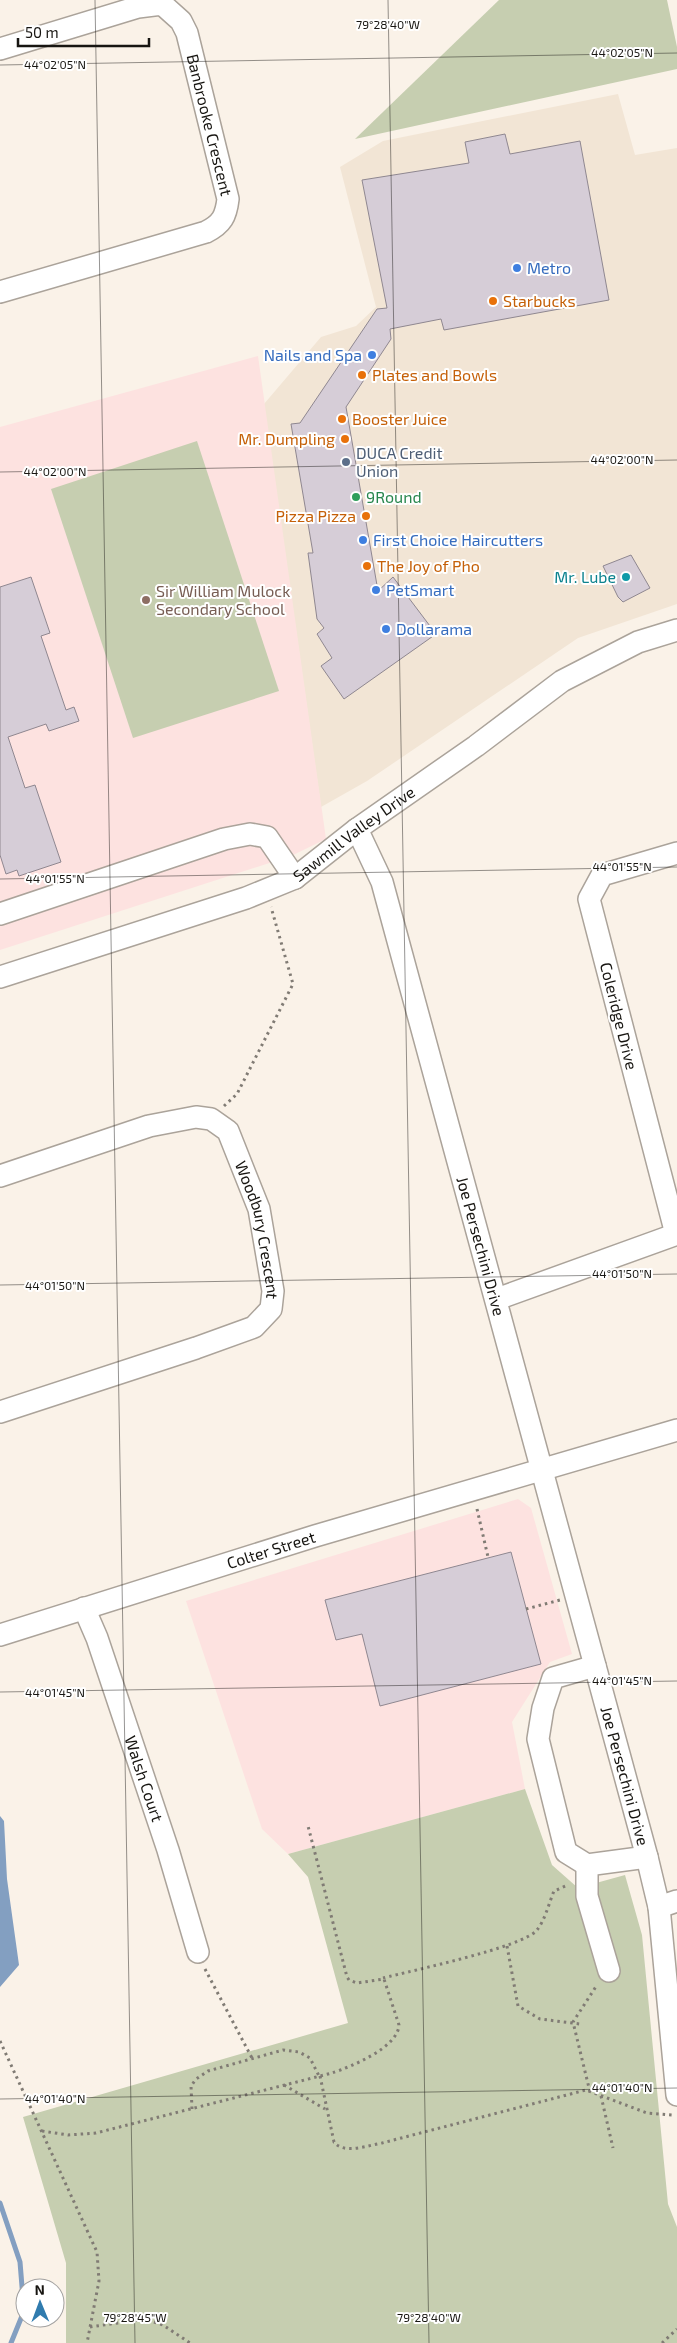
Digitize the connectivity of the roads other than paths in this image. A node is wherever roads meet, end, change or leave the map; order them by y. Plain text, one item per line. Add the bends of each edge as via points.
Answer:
1 (0, 49) edge
2 (0, 292) edge
3 (677, 630) edge
4 (357, 829) junction
5 (677, 853) edge
6 (295, 878) junction
7 (0, 914) edge
8 (0, 977) edge
9 (0, 1176) edge
10 (676, 1234) edge
11 (497, 1299) junction
12 (0, 1412) edge
13 (677, 1430) edge
14 (542, 1471) junction
15 (84, 1608) junction
16 (0, 1635) edge
17 (595, 1666) junction
18 (647, 1857) junction
19 (587, 1865) junction
20 (668, 1904) edge
21 (198, 1951) road end
22 (604, 1975) road end
23 (677, 2095) edge

1 - 2 street, Banbrooke Crescent via 138,7 162,4 181,21 188,33 228,199 226,214 218,226 206,232
3 - 4 street, Sawmill Valley Drive via 638,642 562,681
4 - 6 street, Sawmill Valley Drive
4 - 11 street, Joe Persechini Drive via 382,882
5 - 10 street, Coleridge Drive via 602,875 589,899
6 - 7 street via 267,837 250,834 224,839
6 - 8 street, Sawmill Valley Drive via 246,898
9 - 12 street, Woodbury Crescent via 150,1126 196,1117 211,1119 228,1131 259,1209 273,1291 271,1309 254,1327
10 - 11 street, Coleridge Drive
11 - 14 street, Joe Persechini Drive
13 - 14 street, Colter Street
14 - 15 street, Colter Street via 315,1536
14 - 17 street, Joe Persechini Drive
15 - 16 street, Colter Street
15 - 21 street, Walsh Court via 168,1850
17 - 18 street, Joe Persechini Drive
17 - 19 street via 553,1678 543,1708 538,1740 566,1852
18 - 19 street, Joe Persechini Drive
18 - 20 street, Joe Persechini Drive
19 - 22 street via 587,1896
20 - 23 street, Joe Persechini Drive

